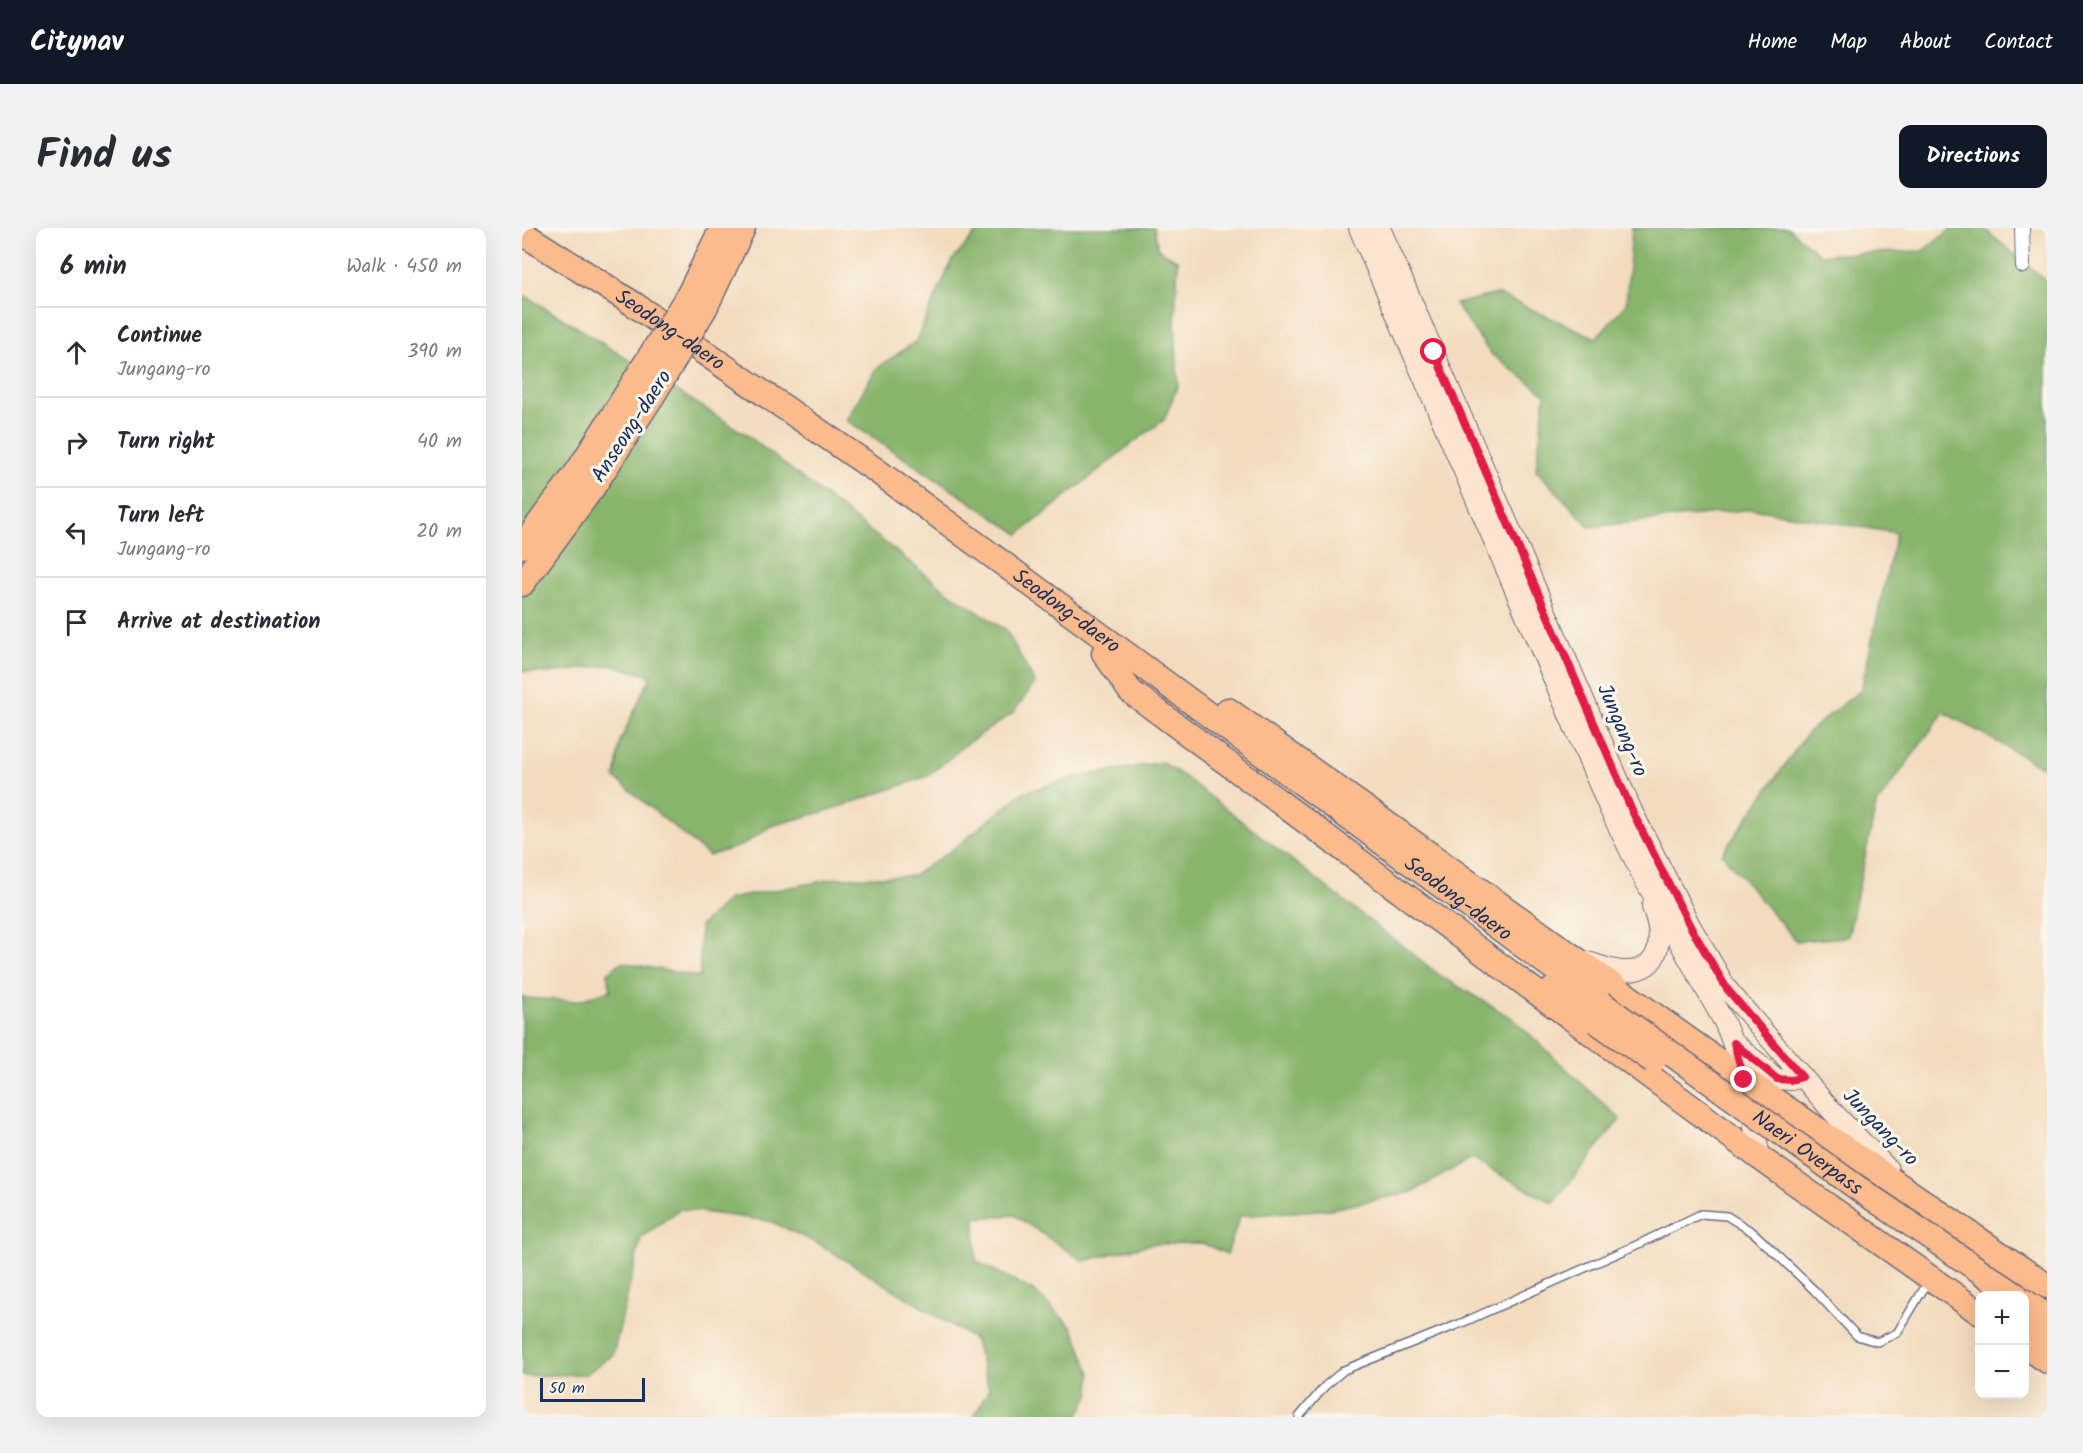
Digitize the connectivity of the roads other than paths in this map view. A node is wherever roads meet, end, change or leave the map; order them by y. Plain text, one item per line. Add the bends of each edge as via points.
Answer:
1 (722, 228) edge
2 (743, 228) edge
3 (1359, 228) edge
4 (1380, 228) edge
5 (2022, 228) edge
6 (522, 233) edge
7 (522, 251) edge
8 (2022, 266) dead end
9 (697, 302) junction
10 (644, 389) junction
11 (522, 546) edge
12 (522, 584) edge
13 (1105, 646) junction
14 (1621, 832) junction
15 (1574, 958) junction
16 (1599, 1012) junction
17 (1675, 1030) junction
18 (1734, 1043) junction
19 (1645, 1073) junction
20 (1802, 1077) junction
21 (1744, 1080) junction
22 (1760, 1158) junction
23 (1912, 1195) junction
24 (1930, 1278) junction
25 (2047, 1286) edge
26 (1981, 1291) edge
27 (2010, 1291) edge
28 (2029, 1303) edge
29 (1975, 1310) edge
30 (2047, 1316) edge
31 (2029, 1325) edge
32 (2047, 1338) edge
33 (2029, 1348) edge
34 (2047, 1361) edge
35 (1299, 1417) edge

1 - 9 highway, Anseong-daero
2 - 9 highway, Anseong-daero
3 - 14 main road, Jungang-ro
4 - 20 main road, Jungang-ro via 1656,860 1727,989
5 - 8 street
6 - 13 highway, Seodong-daero via 632,303 877,471
7 - 13 highway, Seodong-daero
9 - 10 highway, Anseong-daero, bridge
10 - 11 highway, Anseong-daero
10 - 12 highway, Anseong-daero via 593,487
13 - 15 highway via 1148,652
13 - 16 highway, Seodong-daero via 1273,764
13 - 19 highway via 1130,691
14 - 15 main road via 1654,914 1660,939 1653,961 1641,970 1624,972
14 - 18 main road, Jungang-ro
15 - 17 highway
16 - 26 highway, Naeri Overpass, bridge
16 - 27 highway, Naeri Overpass, bridge
17 - 19 highway via 1684,1058 1671,1079
17 - 21 highway
18 - 20 main road via 1777,1079
18 - 21 main road, Jungang-ro
19 - 22 highway
20 - 23 main road, Jungang-ro
21 - 22 main road, Jungang-ro
21 - 23 highway
22 - 24 highway
23 - 25 highway
24 - 29 highway
24 - 35 lane via 1898,1333 1877,1342 1857,1336 1754,1233 1727,1216 1701,1214 1464,1322 1344,1370
28 - 30 highway
31 - 32 highway
33 - 34 highway

